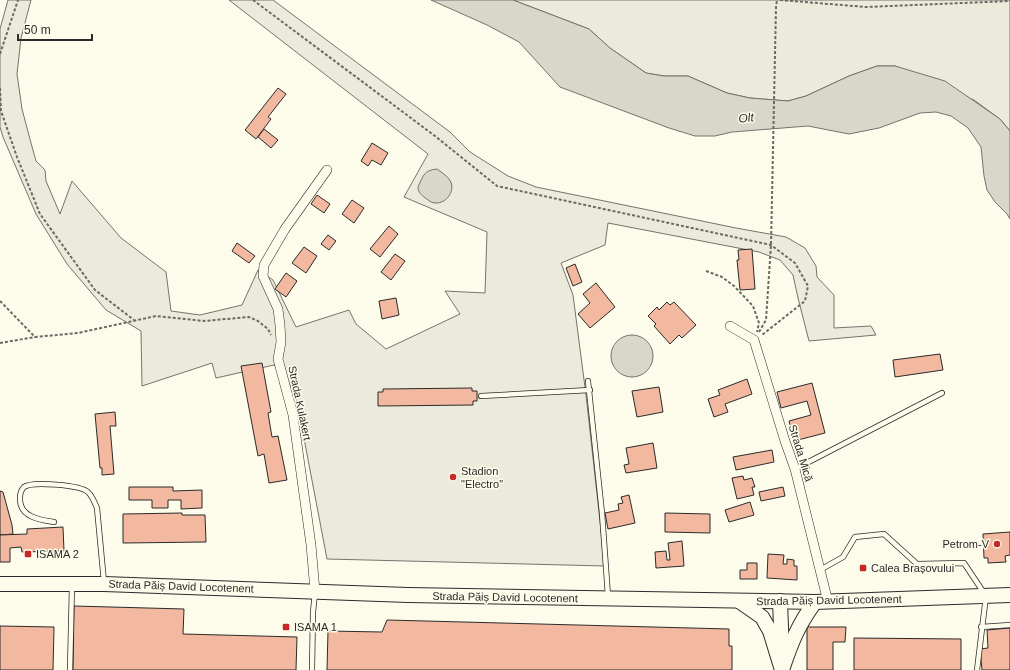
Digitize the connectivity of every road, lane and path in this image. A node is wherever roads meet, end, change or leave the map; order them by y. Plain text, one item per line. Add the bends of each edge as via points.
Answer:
1 (18, 0) edge
2 (253, 0) edge
3 (778, 0) edge
4 (1010, 0) edge
5 (792, 1) edge
6 (0, 54) edge
7 (0, 88) edge
8 (326, 170) dead end
9 (771, 245) junction
10 (706, 271) dead end
11 (0, 301) edge
12 (135, 320) junction
13 (730, 326) dead end
14 (35, 336) junction
15 (273, 339) dead end
16 (754, 340) junction
17 (0, 343) edge
18 (588, 381) dead end
19 (590, 390) junction
20 (942, 393) dead end
21 (481, 396) dead end
22 (795, 469) junction
23 (54, 522) dead end
24 (820, 570) junction
25 (0, 584) edge
26 (72, 584) junction
27 (104, 584) junction
28 (315, 591) junction
29 (1008, 593) edge
30 (986, 596) junction
31 (608, 599) junction
32 (739, 601) junction
33 (780, 601) junction
34 (822, 602) junction
35 (1010, 625) edge
36 (981, 627) junction
37 (70, 670) edge
38 (312, 670) edge
39 (782, 670) edge
40 (977, 670) edge

1 - 6 path
2 - 9 path via 497,186
3 - 5 path
3 - 9 path
4 - 5 path via 866,7
7 - 12 path via 0,111 40,214 95,290
8 - 28 street, Strada Kulakert via 285,229 264,265 264,276 280,320 282,342 278,359 292,415
9 - 16 path via 766,320
9 - 16 path via 795,263 808,286 805,301
10 - 16 path via 722,277 734,286 752,306 759,323
11 - 14 path
12 - 14 path via 78,333
12 - 15 path via 156,316 204,320 249,317 268,329
13 - 16 street
14 - 17 path
16 - 22 street, Strada Mică
18 - 19 lane
19 - 21 lane
19 - 31 lane
20 - 22 lane
22 - 24 street, Strada Mică
23 - 27 lane via 28,516 20,501 23,488 35,484 70,485 88,492 97,508
24 - 30 lane via 842,557 855,537 884,534 917,564 964,563
24 - 34 street, Strada Mică
25 - 26 main road, Strada Păiș David Locotenent
26 - 27 main road, Strada Păiș David Locotenent
26 - 37 lane
27 - 28 main road, Strada Păiș David Locotenent
28 - 31 main road, Strada Păiș David Locotenent
28 - 38 lane
29 - 30 main road, Strada Păiș David Locotenent
30 - 34 main road, Strada Păiș David Locotenent
30 - 36 lane
31 - 32 main road, Strada Păiș David Locotenent
32 - 33 main road, Strada Păiș David Locotenent
32 - 39 main road via 762,617 770,631
33 - 34 main road, Strada Păiș David Locotenent
33 - 39 main road
34 - 39 main road via 802,620
35 - 36 lane
36 - 40 lane

